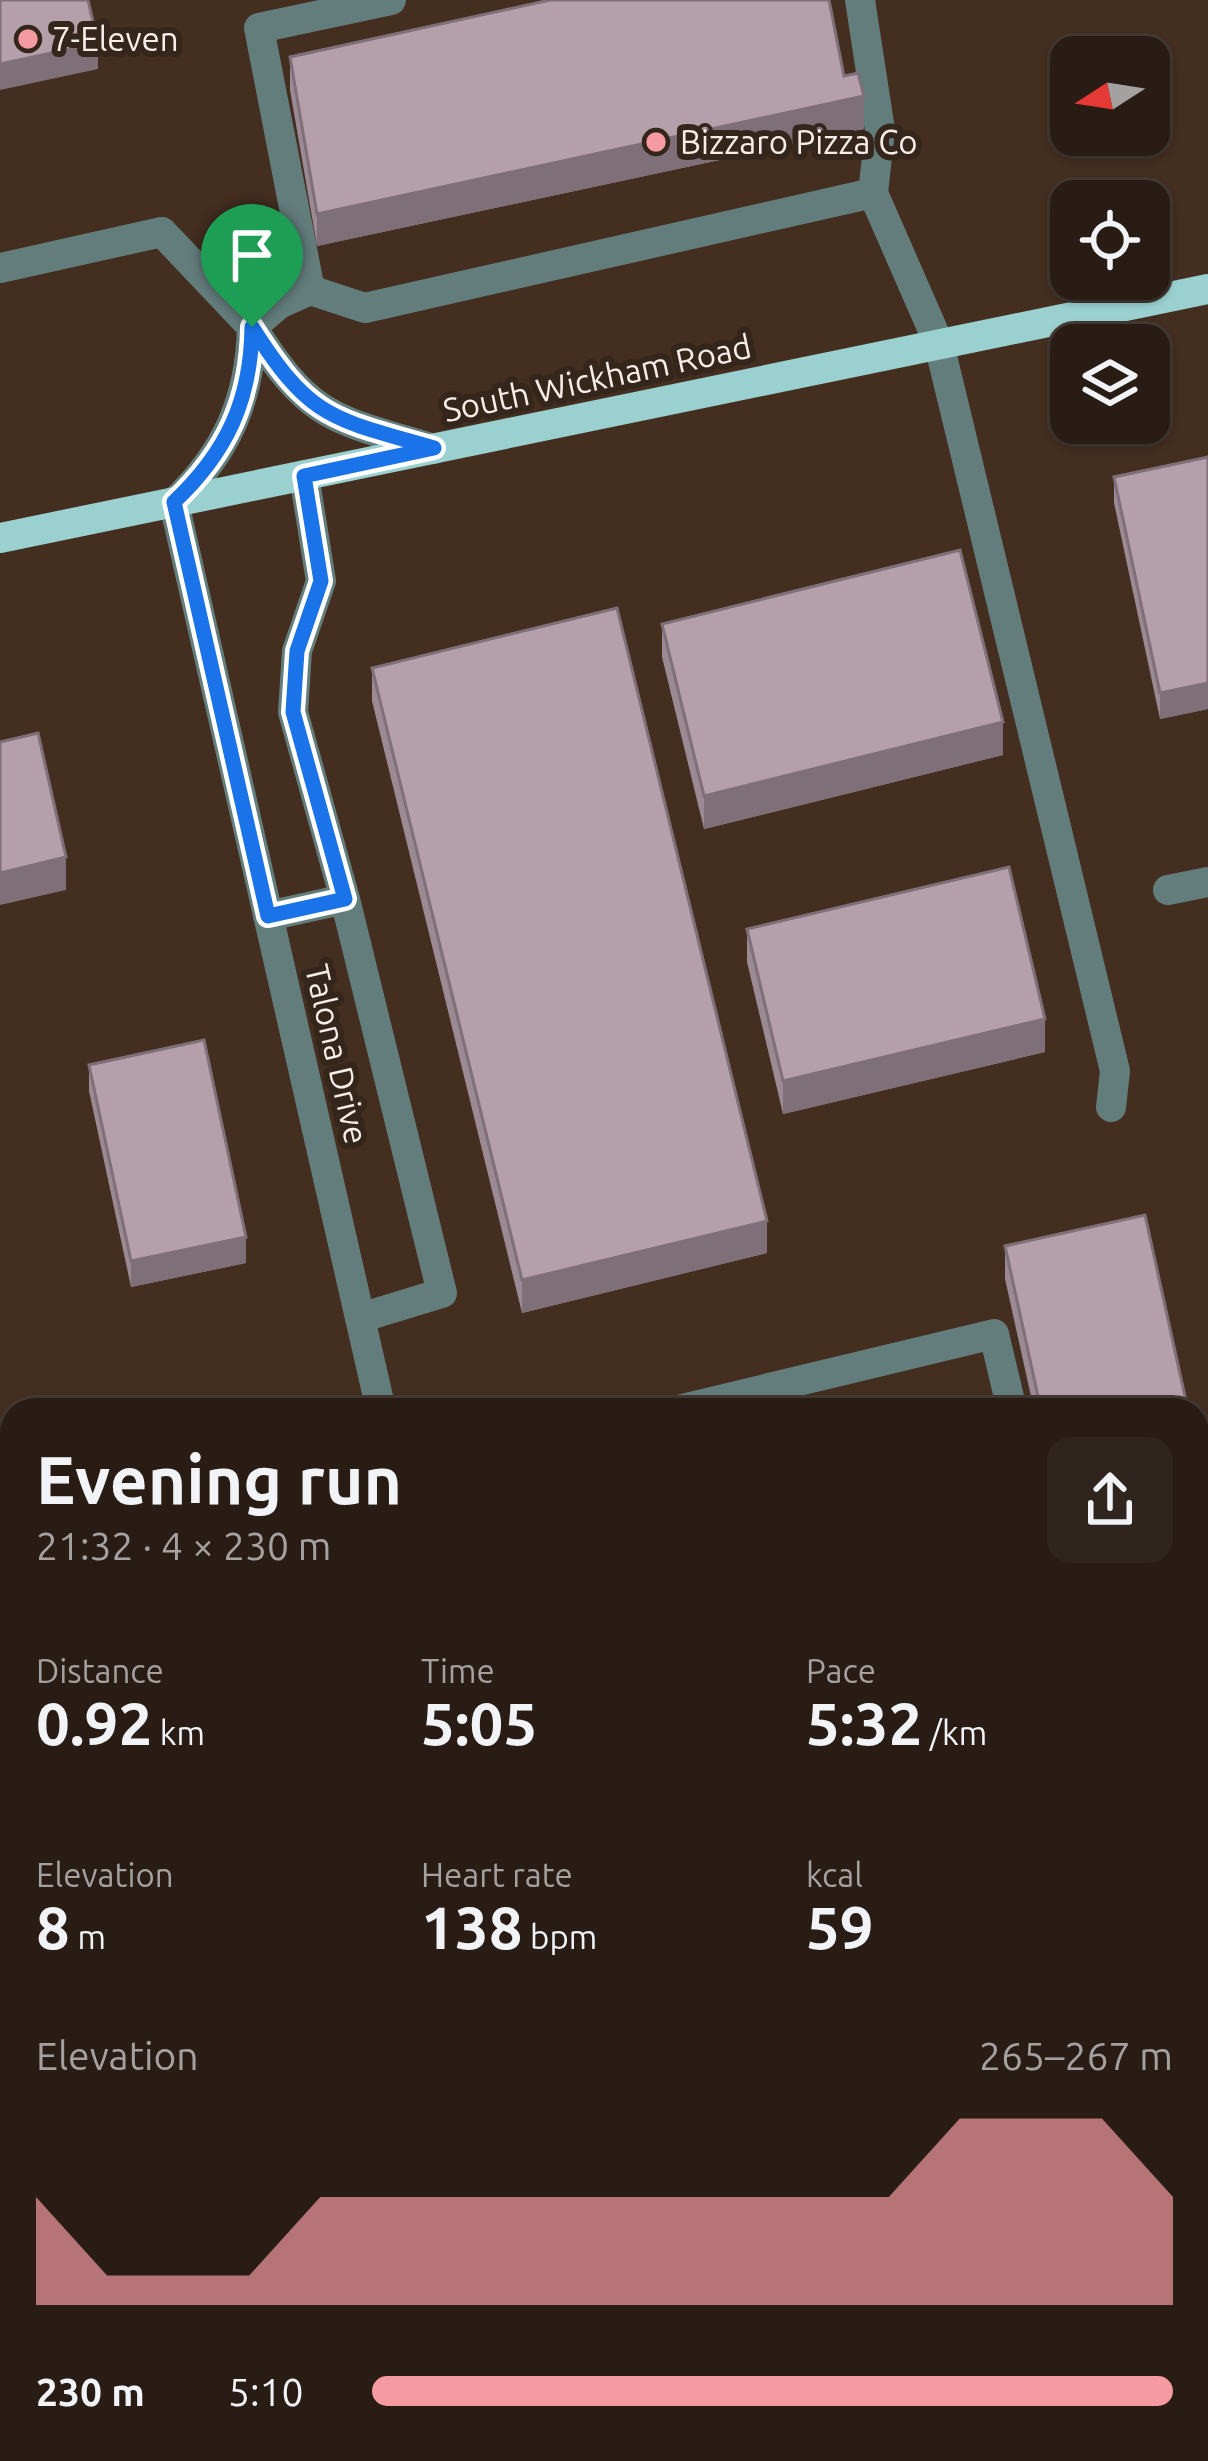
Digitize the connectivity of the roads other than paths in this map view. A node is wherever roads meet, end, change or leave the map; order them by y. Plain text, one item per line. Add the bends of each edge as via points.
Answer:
1 (391, 0) edge
2 (860, 0) edge
3 (873, 193) junction
4 (0, 268) edge
5 (1208, 289) edge
6 (310, 290) junction
7 (252, 327) junction
8 (939, 344) junction
9 (434, 448) junction
10 (304, 476) junction
11 (174, 502) junction
12 (0, 538) edge
13 (1208, 882) edge
14 (1168, 890) dead end
15 (345, 899) junction
16 (268, 916) junction
17 (1112, 1107) dead end
18 (360, 1318) junction
19 (378, 1398) edge
20 (728, 1398) edge
21 (1009, 1398) edge

1 - 6 street via 259,28
2 - 3 street via 880,130
3 - 6 street via 365,308
3 - 8 street
4 - 7 street via 161,232
5 - 8 main road, South Wickham Road
6 - 7 street
7 - 9 street via 312,406
7 - 11 street via 251,374 238,418
8 - 9 main road, South Wickham Road
8 - 17 street via 1114,1071
9 - 10 main road, South Wickham Road
10 - 11 main road, South Wickham Road
10 - 15 street via 321,581 297,651 293,712
11 - 12 main road, South Wickham Road
11 - 16 street, Talona Drive
13 - 14 street
15 - 16 street
15 - 18 street via 442,1293
16 - 18 street, Talona Drive
18 - 19 street, Talona Drive
20 - 21 street via 994,1334

